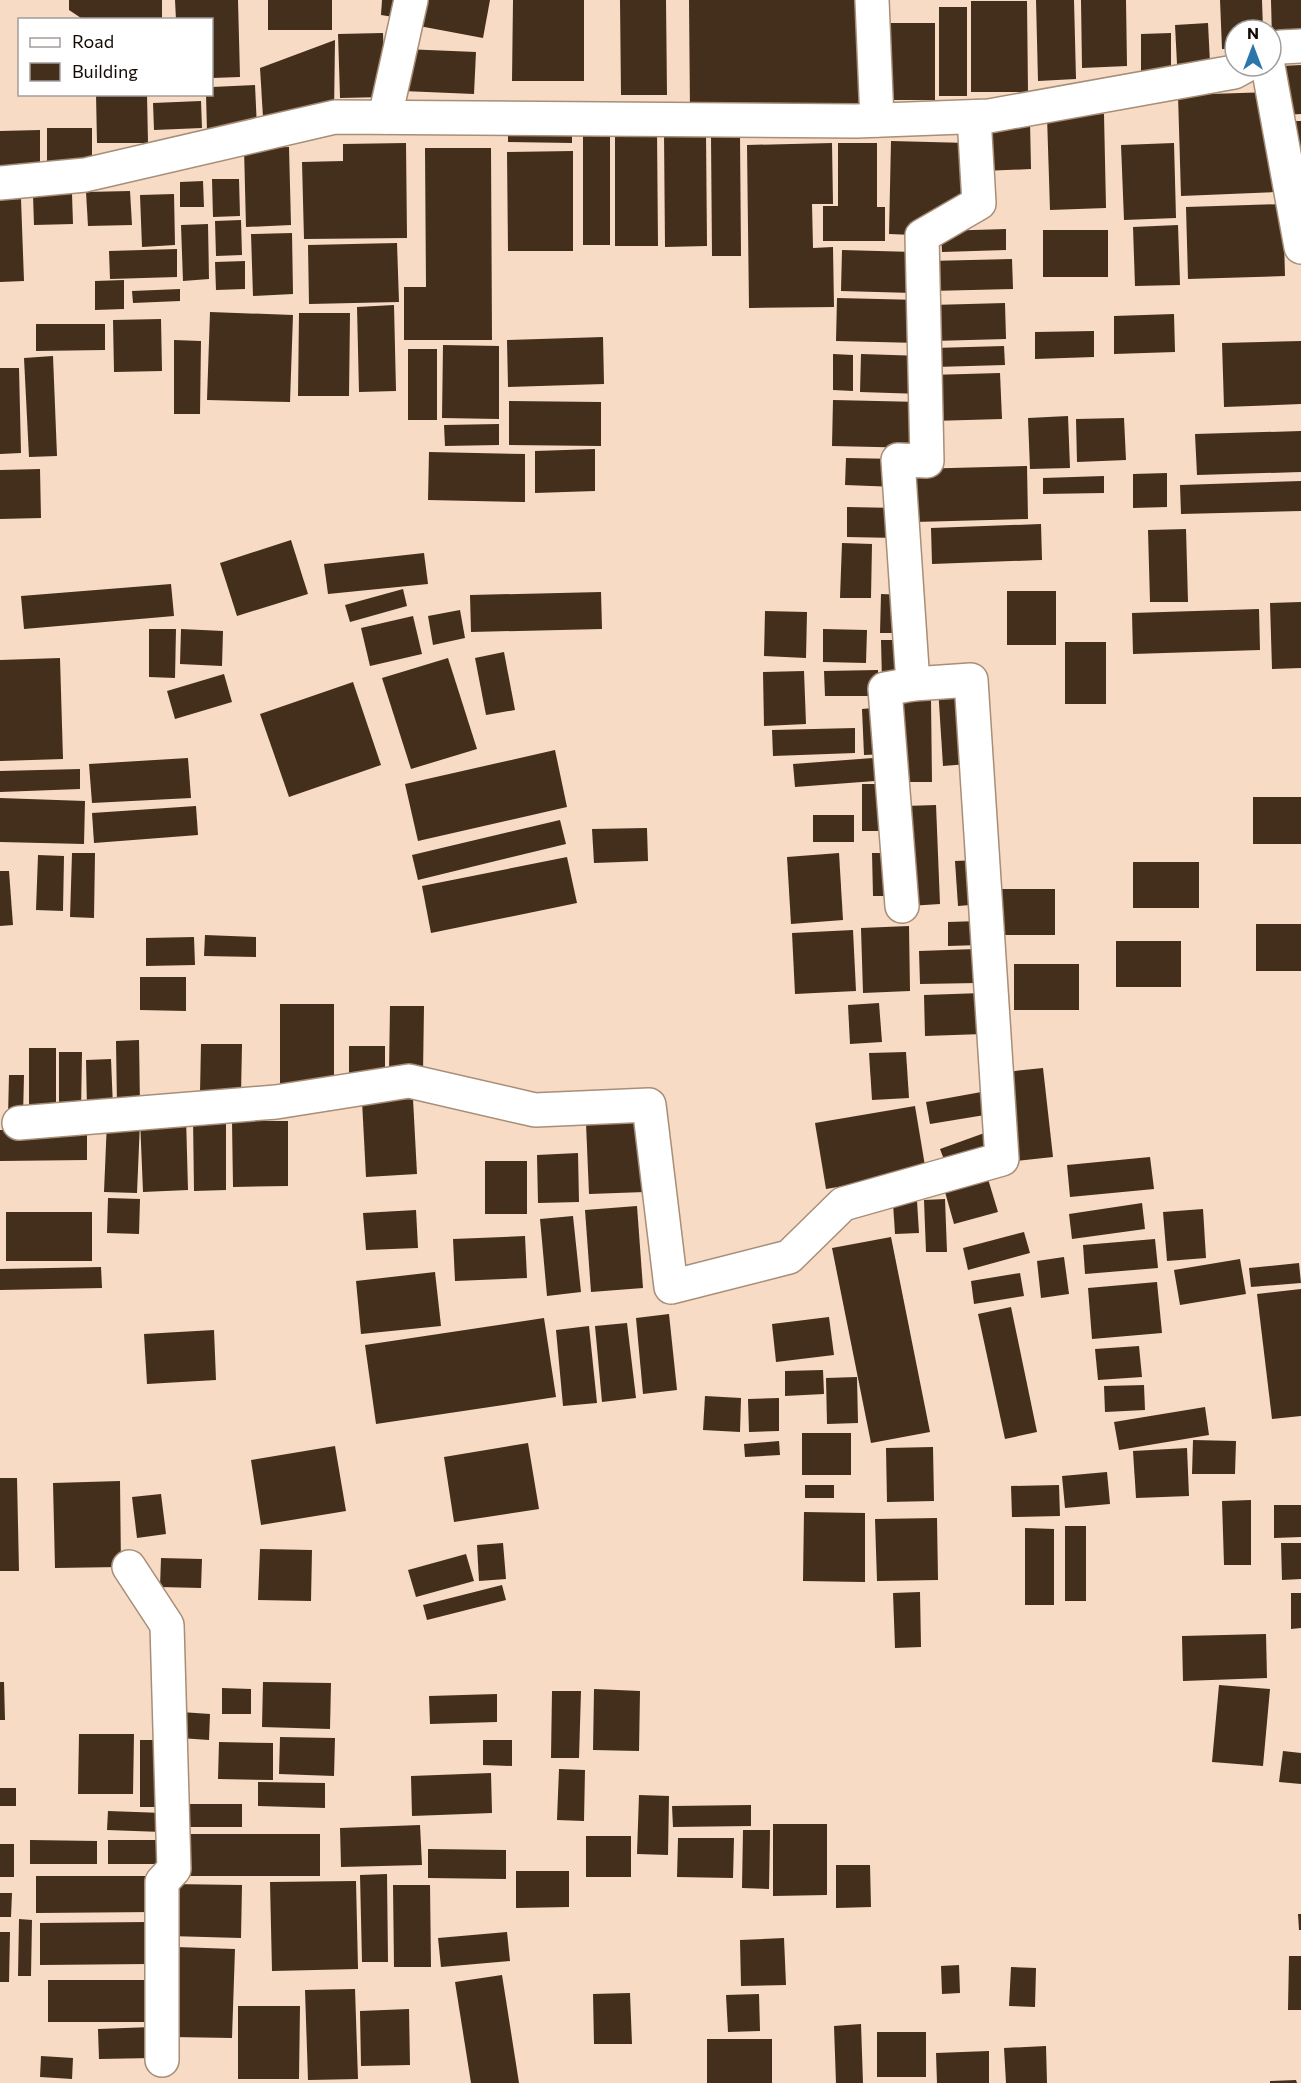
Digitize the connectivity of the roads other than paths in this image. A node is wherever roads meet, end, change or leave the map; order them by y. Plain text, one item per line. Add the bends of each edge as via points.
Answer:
1 (411, 0) edge
2 (872, 0) edge
3 (1301, 46) edge
4 (1283, 47) edge
5 (1223, 74) edge
6 (1270, 78) edge
7 (385, 117) junction
8 (974, 117) junction
9 (877, 120) junction
10 (0, 183) edge
11 (1301, 247) edge
12 (913, 684) junction
13 (902, 906) dead end
14 (19, 1122) dead end
15 (129, 1567) dead end
16 (162, 2060) dead end

1 - 7 street
2 - 9 street
3 - 4 street
5 - 8 street
6 - 11 street
7 - 9 street
7 - 10 street via 335,117 85,175
8 - 9 street
8 - 12 street via 979,203 922,236 927,461 898,460
12 - 13 street via 885,689
12 - 14 street via 971,680 1002,1159 843,1204 789,1257 671,1287 649,1105 536,1110 409,1081 276,1102
15 - 16 street via 166,1625 174,1869 162,1882

